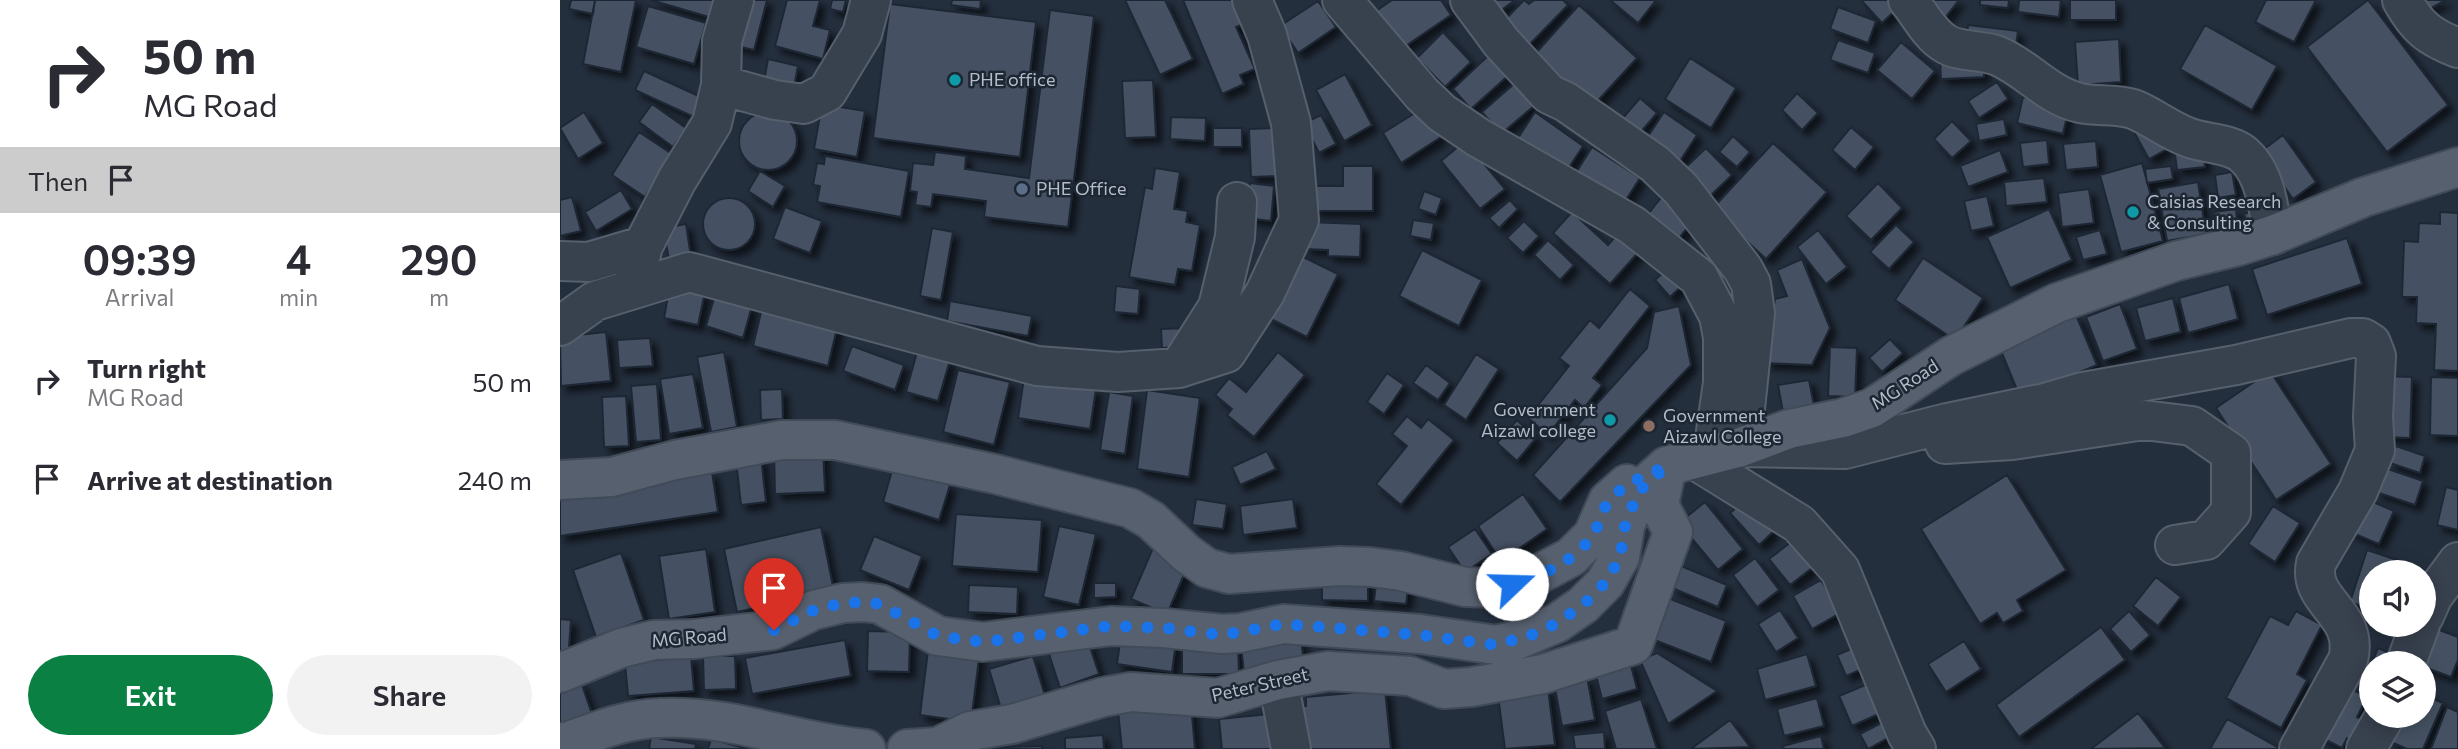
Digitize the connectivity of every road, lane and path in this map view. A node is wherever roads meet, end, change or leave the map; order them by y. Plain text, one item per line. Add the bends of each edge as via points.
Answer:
1 (734, 0) edge
2 (871, 0) edge
3 (1252, 0) edge
4 (1342, 0) edge
5 (1470, 0) edge
6 (1908, 0) edge
7 (2402, 0) edge
8 (2458, 48) edge
9 (721, 85) junction
10 (2458, 167) edge
11 (1237, 202) dead end
12 (2273, 234) junction
13 (643, 246) junction
14 (560, 261) edge
15 (632, 289) junction
16 (560, 326) edge
17 (1179, 368) junction
18 (1845, 449) junction
19 (1703, 456) junction
20 (560, 480) edge
21 (2175, 545) dead end
22 (2458, 562) edge
23 (2436, 592) edge
24 (560, 673) edge
25 (1278, 680) junction
26 (2378, 728) edge
27 (560, 744) edge
28 (866, 749) edge
29 (907, 749) edge
30 (1291, 749) edge
31 (1916, 749) edge
32 (2299, 749) edge
33 (2366, 749) edge

1 - 9 street via 722,41
2 - 9 street via 862,34 827,92 804,103
3 - 17 street via 1292,124 1299,220 1265,293 1226,353
4 - 19 street via 1442,113 1632,225 1699,278 1719,316 1723,337 1723,383
5 - 19 street via 1549,94 1655,164 1681,190 1751,284 1755,313
6 - 12 street via 1945,44 1995,55 2065,98 2135,109 2191,138 2242,152 2260,178
7 - 8 street via 2427,33
9 - 13 street via 712,123
10 - 12 main road, MG Road via 2364,197
11 - 17 street via 1235,237 1217,307
12 - 19 main road, MG Road via 2176,261 2057,303 1951,356 1872,408
13 - 14 street via 589,262
13 - 15 street
15 - 16 street via 595,301
15 - 17 street via 689,272 1037,366 1118,372
18 - 19 street
18 - 21 street via 2012,440 2144,420 2192,426 2231,453 2231,512 2206,540
18 - 32 street via 2083,391 2236,365 2351,338 2371,343 2376,356 2375,450 2314,575 2347,626 2351,647
19 - 20 main road via 1626,485 1608,501 1593,535 1571,558 1528,580 1496,588 1465,587 1370,567 1229,574 1207,568 1130,508 835,440 782,440 612,477
19 - 24 main road, MG Road via 1638,492 1625,526 1620,558 1605,583 1583,605 1537,633 1496,645 1283,624 1222,635 1111,626 974,642 938,636 880,604 863,602 814,610 774,630 632,645
19 - 25 main road, Peter Street via 1659,505 1673,531 1633,645 1543,674 1471,687 1444,689 1410,676 1358,671 1306,673
19 - 31 street via 1799,524 1840,570
22 - 23 street
25 - 29 main road, Peter Street via 1219,698 1156,692 1103,697 1012,724 970,731 938,747
25 - 30 street
26 - 33 street
27 - 28 main road via 630,722 689,718

